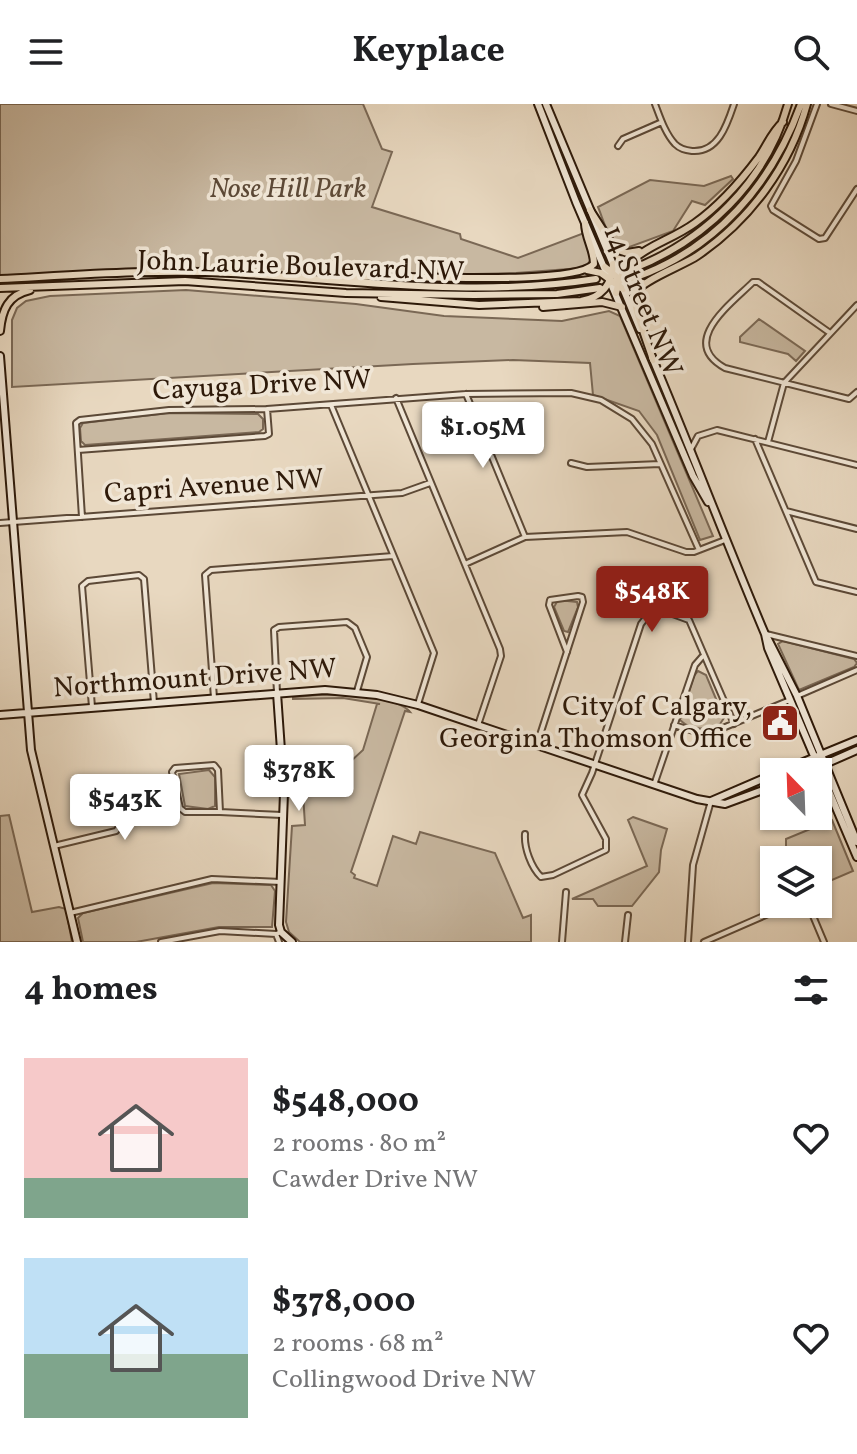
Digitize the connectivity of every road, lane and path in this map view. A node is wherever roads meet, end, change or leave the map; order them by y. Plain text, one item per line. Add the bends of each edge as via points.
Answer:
1 (538, 104) edge
2 (546, 104) edge
3 (655, 104) edge
4 (734, 104) edge
5 (788, 104) edge
6 (804, 104) edge
7 (817, 104) edge
8 (831, 104) edge
9 (857, 111) edge
10 (662, 122) junction
11 (783, 122) junction
12 (618, 146) dead end
13 (857, 189) edge
14 (590, 210) junction
15 (585, 223) junction
16 (647, 250) junction
17 (613, 264) junction
18 (587, 270) junction
19 (630, 270) dead end
20 (611, 276) junction
21 (634, 278) dead end
22 (0, 279) edge
23 (310, 279) junction
24 (596, 279) dead end
25 (643, 283) junction
26 (59, 285) junction
27 (619, 286) junction
28 (0, 288) edge
29 (600, 288) dead end
30 (346, 293) junction
31 (523, 305) junction
32 (857, 305) edge
33 (622, 307) junction
34 (0, 331) edge
35 (830, 333) junction
36 (0, 356) edge
37 (653, 360) junction
38 (784, 383) junction
39 (857, 392) edge
40 (466, 394) junction
41 (396, 398) junction
42 (331, 405) junction
43 (267, 409) junction
44 (755, 439) junction
45 (768, 442) junction
46 (691, 449) junction
47 (78, 450) junction
48 (571, 463) dead end
49 (661, 464) junction
50 (857, 465) edge
51 (430, 483) junction
52 (368, 496) junction
53 (786, 511) junction
54 (713, 512) junction
55 (82, 517) junction
56 (0, 523) edge
57 (14, 523) junction
58 (857, 529) edge
59 (525, 537) junction
60 (725, 540) junction
61 (699, 550) junction
62 (394, 556) junction
63 (465, 564) junction
64 (857, 592) edge
65 (765, 634) junction
66 (567, 652) junction
67 (703, 656) junction
68 (857, 656) edge
69 (857, 670) edge
70 (357, 691) junction
71 (277, 693) junction
72 (214, 698) junction
73 (794, 698) junction
74 (154, 703) junction
75 (418, 705) junction
76 (92, 707) junction
77 (27, 712) junction
78 (0, 715) edge
79 (734, 724) junction
80 (478, 725) junction
81 (674, 725) junction
82 (857, 740) edge
83 (537, 745) junction
84 (857, 750) edge
85 (818, 756) junction
86 (813, 758) edge
87 (832, 761) edge
88 (595, 764) junction
89 (107, 778) dead end
90 (760, 780) edge
91 (654, 785) junction
92 (832, 786) edge
93 (760, 791) edge
94 (832, 791) edge
95 (711, 801) junction
96 (220, 812) junction
97 (284, 815) junction
98 (857, 819) edge
99 (849, 822) junction
100 (525, 834) dead end
101 (857, 842) edge
102 (54, 846) junction
103 (857, 857) edge
104 (281, 882) junction
105 (566, 892) dead end
106 (70, 913) junction
107 (628, 915) dead end
108 (760, 918) edge
109 (814, 918) edge
110 (279, 933) junction
111 (77, 942) edge
112 (161, 942) edge
113 (279, 942) edge
114 (292, 942) edge
115 (562, 942) edge
116 (625, 942) edge
117 (688, 942) edge
118 (704, 942) edge
119 (824, 942) edge

1 - 15 street, 14 Street NW
2 - 14 street, 14 Street NW
3 - 10 street
4 - 10 street via 710,149 680,148
5 - 11 main road
6 - 21 main road via 770,170 730,219 686,254
6 - 25 main road via 773,180 746,214 694,259
7 - 13 street via 796,161 771,206 825,238
8 - 9 street
10 - 12 street
11 - 16 main road via 718,203 684,231
11 - 19 main road via 765,160 716,219 668,253
14 - 16 main road via 615,249
14 - 17 street, 14 Street NW
15 - 18 main road via 594,259
15 - 20 street, 14 Street NW
16 - 27 main road via 629,261
17 - 20 main road
17 - 27 street, 14 Street NW
18 - 20 main road
18 - 23 main road via 545,276
20 - 27 main road
20 - 27 street, 14 Street NW
20 - 31 main road via 595,298
22 - 23 main road, John Laurie Boulevard NW via 185,271
23 - 24 main road, John Laurie Boulevard NW via 489,286
25 - 27 main road
25 - 37 main road via 634,297
26 - 28 main road, John Laurie Boulevard NW
26 - 30 main road, John Laurie Boulevard NW via 196,281
26 - 34 main road via 13,297 4,309
27 - 33 street, 14 Street NW
27 - 37 street, 14 Street NW
29 - 30 main road, John Laurie Boulevard NW via 536,295
30 - 31 main road
31 - 33 main road via 610,302
32 - 35 street
33 - 54 street, 14 Street NW
35 - 38 street
35 - 38 street via 758,282 714,322 706,346 717,364
36 - 57 street
37 - 46 street, 14 Street NW
38 - 39 street via 849,399
38 - 45 street
40 - 41 street, Cayuga Drive NW
40 - 49 street, Cayuga Drive NW via 571,393 601,400 632,419
40 - 59 street
41 - 42 street, Cayuga Drive NW
41 - 51 street
42 - 43 street, Cayuga Drive NW
42 - 52 street
43 - 47 street via 265,436
43 - 47 street, Cayuga Drive NW via 169,410 80,420
44 - 45 street
44 - 46 street via 717,430 698,436
44 - 53 street
45 - 50 street
46 - 54 street, 14 Street NW
47 - 55 street, Cayuga Drive NW
48 - 49 street
49 - 61 street, Cayuga Drive NW
51 - 52 street, Capri Avenue NW via 402,493
51 - 63 street
52 - 55 street, Capri Avenue NW
52 - 62 street
53 - 58 street
53 - 64 street via 816,582
54 - 60 street, 14 Street NW
55 - 57 street, Capri Avenue NW
56 - 57 street, Capri Avenue NW
57 - 77 street
59 - 61 street via 627,532 686,552
59 - 63 street
60 - 61 street
60 - 65 street, 14 Street NW
62 - 72 street via 211,570 205,575
62 - 75 street via 434,653
63 - 80 street via 501,656
65 - 68 street
65 - 73 street, 14 Street NW
66 - 66 street via 550,600 582,597
66 - 83 street
67 - 79 street
67 - 81 street
67 - 88 street via 689,620 659,609 646,615
69 - 73 street
70 - 71 street, Northmount Drive NW
70 - 71 street via 367,657 347,622 274,630
70 - 75 street, Northmount Drive NW
71 - 72 street, Northmount Drive NW
71 - 97 street
72 - 74 street, Northmount Drive NW
73 - 79 street
73 - 85 street, 14 Street NW
74 - 76 street, Northmount Drive NW
74 - 76 street via 144,579 139,575 82,586
75 - 80 street, Northmount Drive NW
76 - 77 street, Northmount Drive NW
77 - 78 street, Northmount Drive NW
77 - 102 street
79 - 81 street via 706,735
80 - 83 street, Northmount Drive NW
81 - 91 street
82 - 85 street
83 - 88 street, Northmount Drive NW
84 - 87 street
85 - 86 street
88 - 91 street, Northmount Drive NW
88 - 100 street via 583,799 606,839 604,853 541,877 524,843
89 - 102 street via 116,831
90 - 95 street
91 - 95 street, Northmount Drive NW
92 - 99 street, 14 Street NW
93 - 95 street, Northmount Drive NW via 725,804
94 - 103 street, 14 Street NW
95 - 117 street via 693,865
96 - 96 street via 214,765 175,768 180,808
96 - 97 street
97 - 104 street
98 - 99 street
99 - 101 street, 14 Street NW
102 - 106 street
104 - 106 street via 212,879
104 - 110 street
105 - 115 street
106 - 111 street
107 - 116 street
108 - 118 street
109 - 119 street
110 - 112 street via 220,931
110 - 113 street
110 - 114 street

